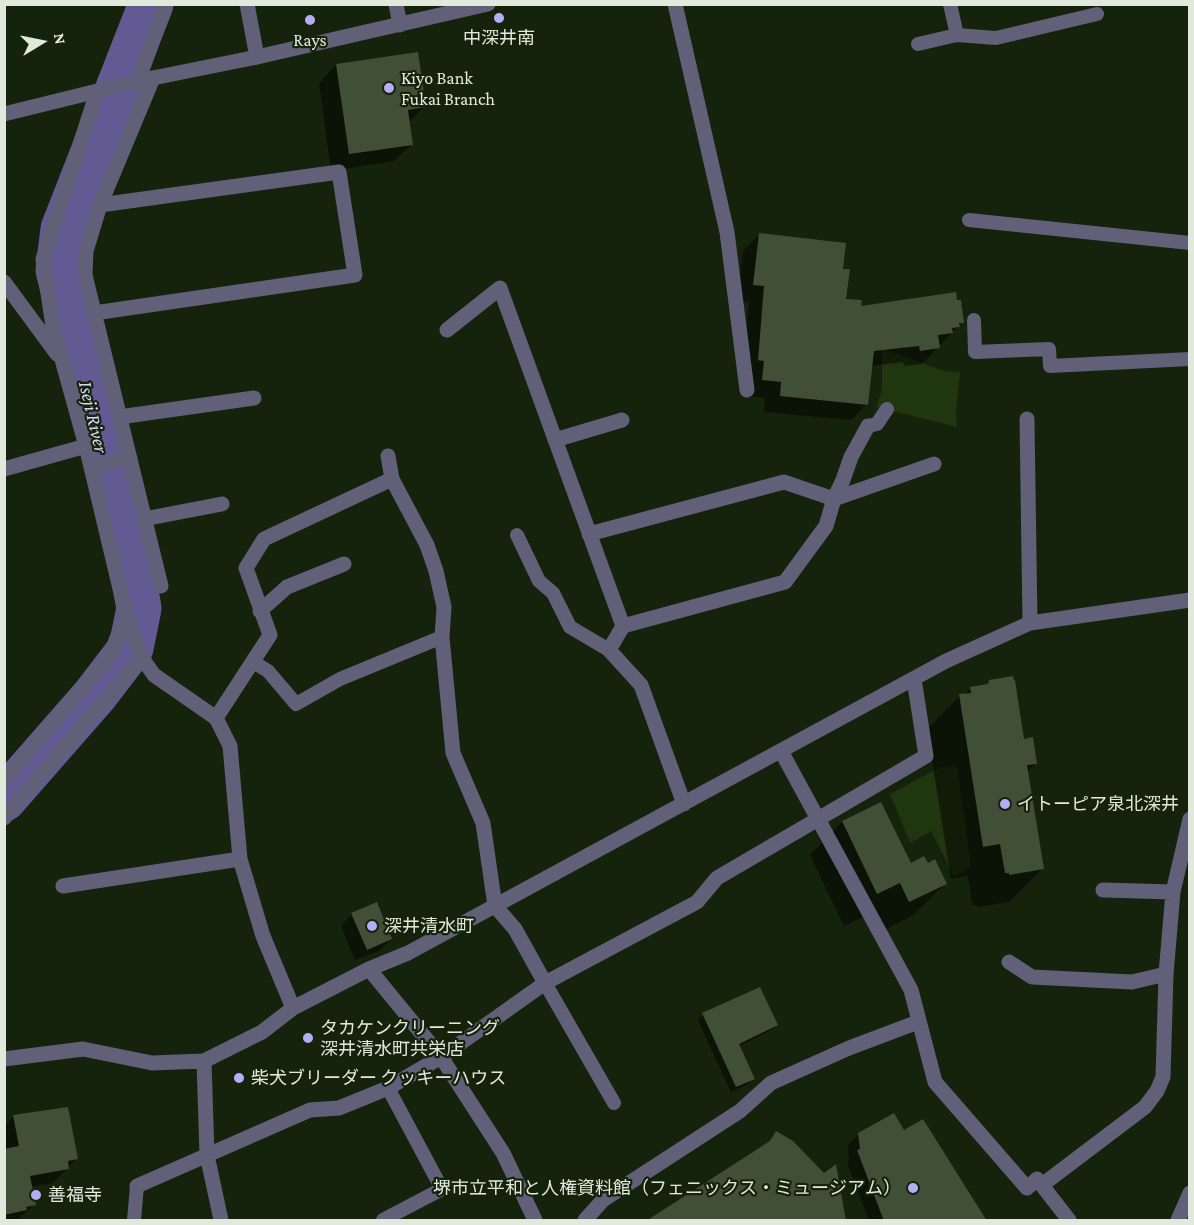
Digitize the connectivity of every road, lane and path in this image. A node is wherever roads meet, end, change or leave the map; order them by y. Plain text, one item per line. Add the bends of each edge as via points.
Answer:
1 (166, 4) edge
2 (247, 4) edge
3 (396, 4) edge
4 (675, 4) edge
5 (950, 4) edge
6 (486, 5) edge
7 (1097, 14) dead end
8 (400, 25) junction
9 (957, 35) junction
10 (918, 44) dead end
11 (257, 57) junction
12 (141, 81) junction
13 (101, 90) junction
14 (4, 114) edge
15 (100, 205) junction
16 (969, 219) dead end
17 (1190, 243) edge
18 (4, 282) edge
19 (94, 313) junction
20 (974, 320) dead end
21 (447, 330) dead end
22 (1190, 359) edge
23 (62, 361) junction
24 (747, 390) dead end
25 (254, 398) dead end
26 (887, 410) dead end
27 (120, 417) junction
28 (1027, 419) dead end
29 (622, 420) dead end
30 (868, 426) joint
31 (555, 440) junction
32 (86, 446) junction
33 (388, 456) dead end
34 (130, 458) junction
35 (934, 464) dead end
36 (91, 466) junction
37 (4, 469) edge
38 (392, 479) junction
39 (834, 499) junction
40 (222, 504) dead end
41 (144, 519) junction
42 (589, 534) junction
43 (517, 535) dead end
44 (344, 564) dead end
45 (161, 586) dead end
46 (1190, 600) edge
47 (260, 611) junction
48 (126, 615) junction
49 (1030, 623) junction
50 (623, 626) junction
51 (442, 637) junction
52 (609, 650) junction
53 (141, 657) junction
54 (253, 662) junction
55 (914, 679) junction
56 (216, 718) junction
57 (781, 751) junction
58 (4, 780) edge
59 (684, 804) junction
60 (4, 819) edge
61 (818, 819) junction
62 (1190, 819) edge
63 (240, 859) junction
64 (63, 886) dead end
65 (1103, 890) dead end
66 (1173, 892) junction
67 (495, 906) junction
68 (1009, 962) dead end
69 (369, 969) junction
70 (1167, 974) junction
71 (545, 983) junction
72 (293, 1008) junction
73 (918, 1022) junction
74 (441, 1057) junction
75 (4, 1059) edge
76 (204, 1061) junction
77 (388, 1088) junction
78 (614, 1103) dead end
79 (207, 1155) junction
80 (1042, 1185) junction
81 (137, 1186) joint
82 (1190, 1193) edge
83 (134, 1221) edge
84 (220, 1221) edge
85 (383, 1221) edge
86 (535, 1221) edge
87 (585, 1221) edge
88 (1070, 1221) edge
89 (1178, 1221) edge

1 - 12 street
2 - 11 street
3 - 8 street
4 - 24 street via 727,232
5 - 9 lane
6 - 8 street
7 - 9 lane via 996,38
8 - 11 street
9 - 10 lane
11 - 12 street
12 - 13 street
12 - 15 street
13 - 14 street
13 - 23 street via 43,259 52,327
15 - 19 street via 86,251 85,275
15 - 19 street via 339,172 355,275
16 - 17 lane
18 - 23 street
19 - 27 street
20 - 22 lane via 975,352 1049,349 1050,366
21 - 31 street via 500,288
23 - 32 street
25 - 27 street
26 - 30 lane via 877,424
27 - 34 street
28 - 49 street
29 - 31 street
30 - 39 street
31 - 42 street
32 - 36 street
32 - 37 street
33 - 38 street
34 - 36 street
34 - 41 street
35 - 39 street
36 - 48 street
38 - 47 street via 264,539 246,568
38 - 51 street via 436,571 444,607
39 - 42 street via 784,482
39 - 50 street via 826,526 785,582
40 - 41 street
41 - 45 street
42 - 50 street
43 - 52 lane via 539,581 553,593 570,627
44 - 47 street via 287,587
46 - 49 street
47 - 54 street via 270,635
48 - 53 street
48 - 58 street via 111,654
49 - 55 street
50 - 52 street
51 - 54 lane via 340,679 296,704 268,671
51 - 67 street via 453,753 483,823
52 - 59 street via 641,685
53 - 56 street via 154,675
53 - 60 street
54 - 56 street
55 - 57 street
55 - 61 street via 926,756
56 - 63 street via 230,746
57 - 59 street
57 - 61 street
59 - 67 street
61 - 71 street via 717,878 697,902
61 - 73 street via 911,990
62 - 66 street
63 - 64 street
63 - 72 street via 263,936
65 - 66 street
66 - 70 street
67 - 69 street via 408,953
67 - 71 street via 515,929
68 - 70 street via 1032,977 1132,982
69 - 72 street
69 - 74 street
70 - 80 street via 1163,1077 1157,1091 1145,1107
71 - 74 street
71 - 78 lane
72 - 76 street via 262,1032
73 - 80 street via 935,1082 1027,1188 1037,1179
73 - 87 street via 771,1083 740,1111 603,1200
74 - 77 street
74 - 86 street via 502,1154
75 - 76 street via 83,1049 152,1064
76 - 79 street
77 - 79 street via 339,1108 310,1110
77 - 85 lane via 442,1189
79 - 81 street
79 - 84 street
80 - 88 street
81 - 83 lane
82 - 89 street

